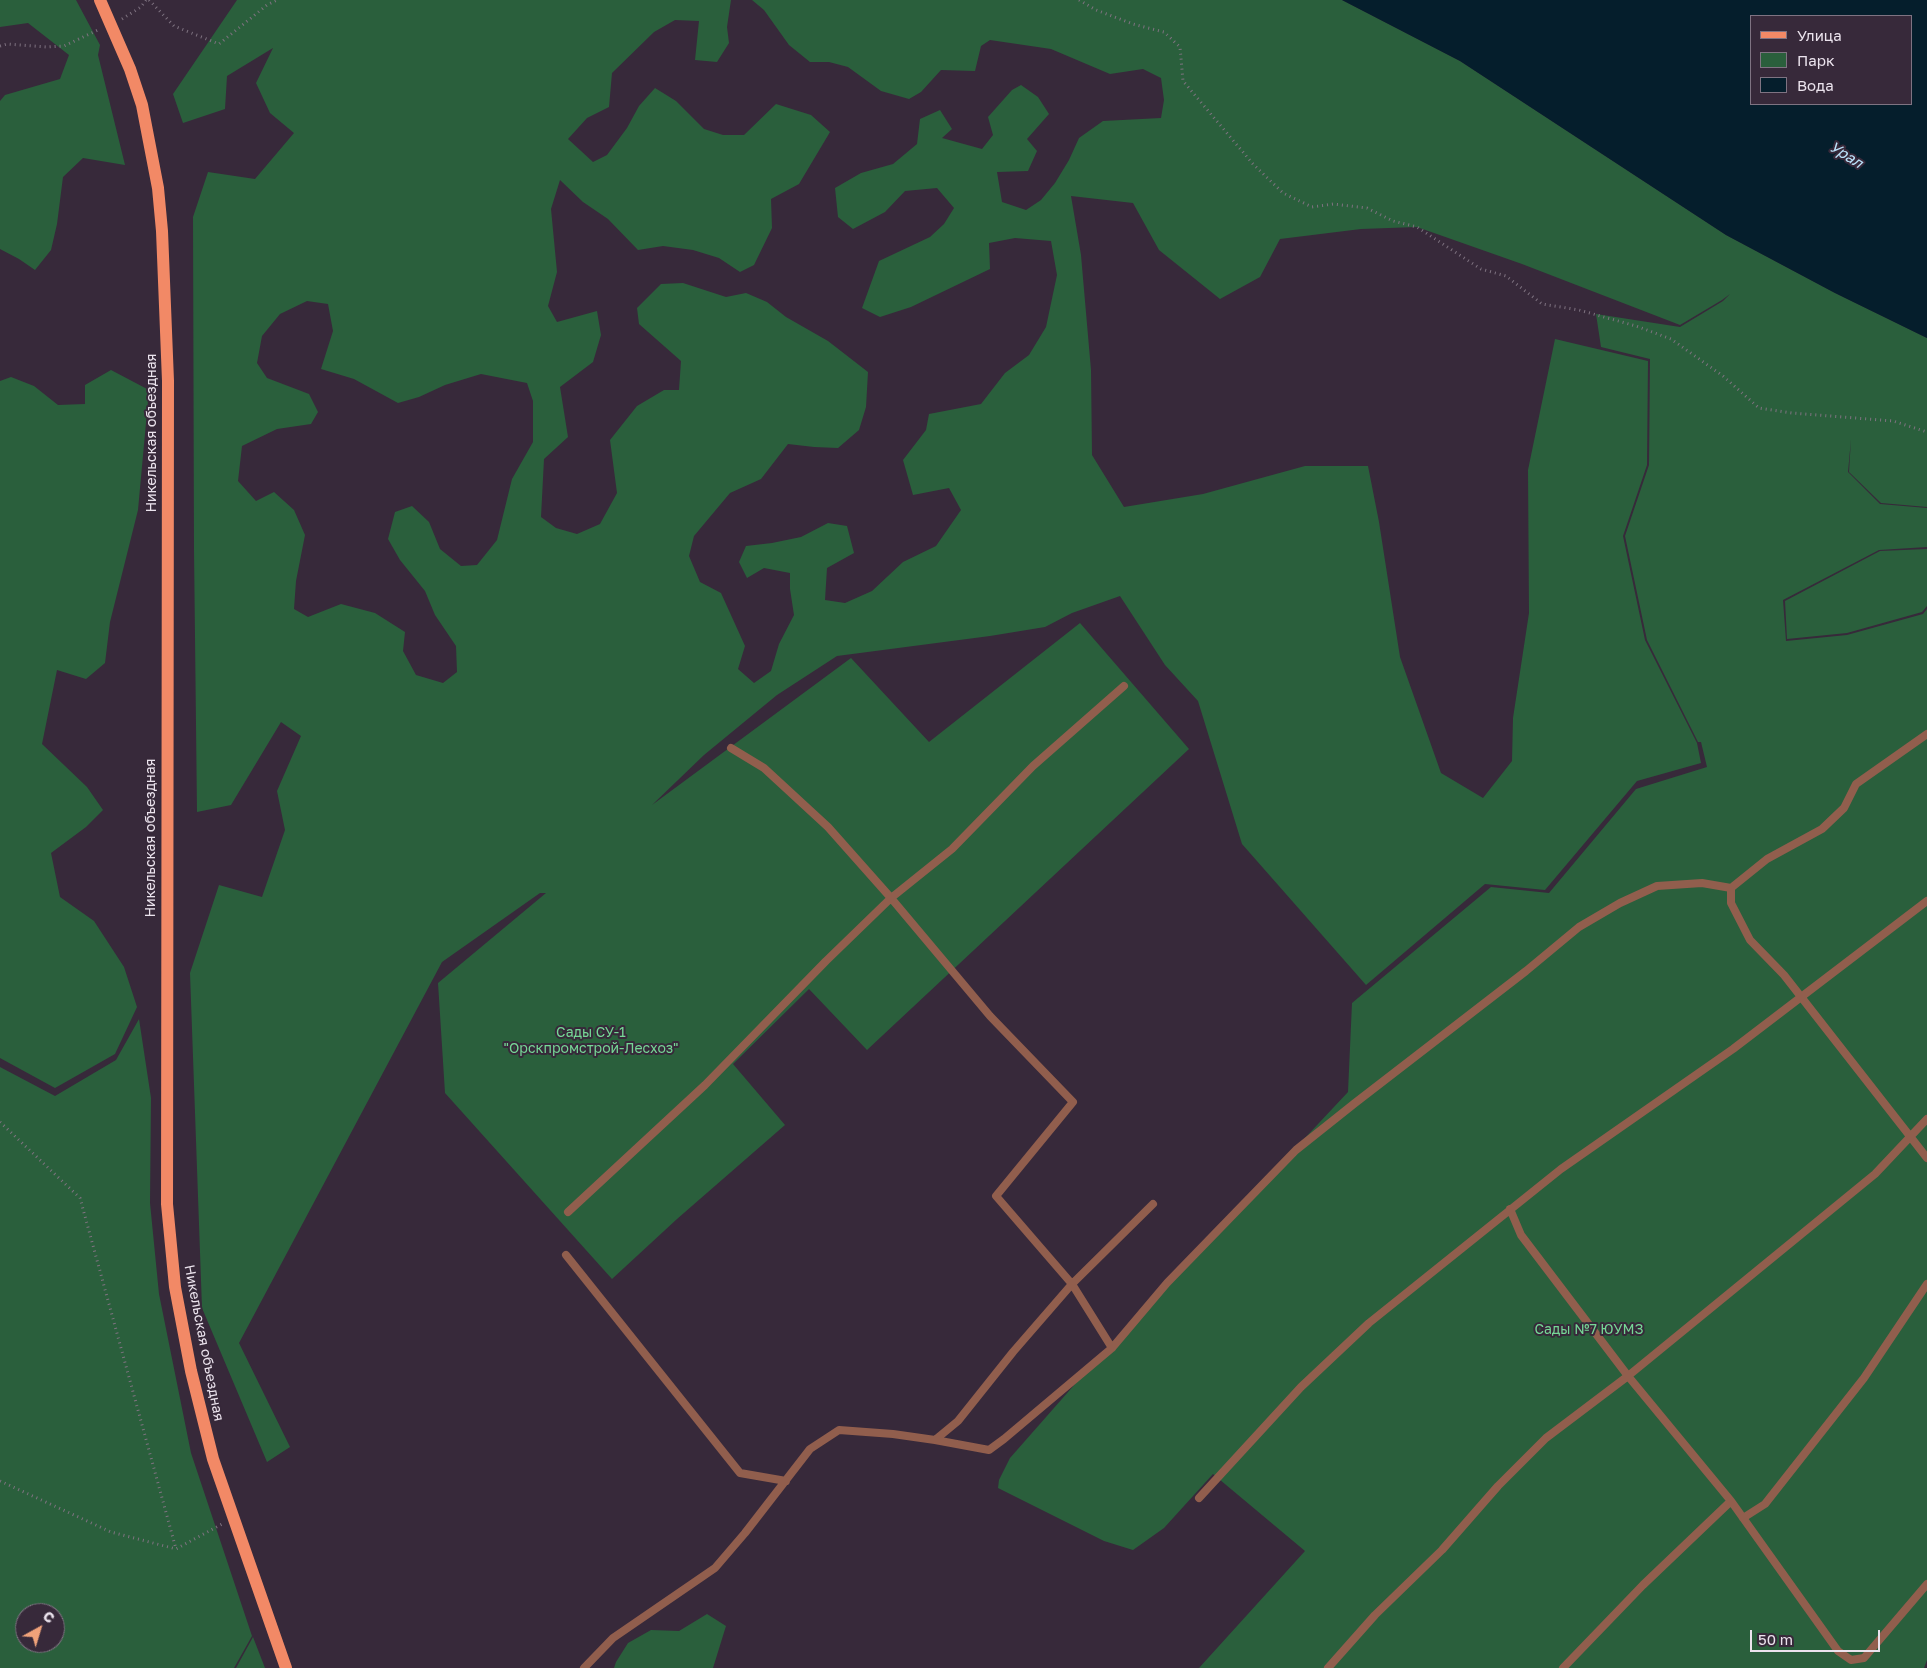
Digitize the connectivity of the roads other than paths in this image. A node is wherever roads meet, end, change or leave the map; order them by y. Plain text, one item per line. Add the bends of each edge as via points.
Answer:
1 (100, 0) edge
2 (1124, 686) dead end
3 (1927, 734) edge
4 (731, 748) dead end
5 (1731, 888) junction
6 (891, 898) junction
7 (1927, 901) edge
8 (1802, 996) junction
9 (1927, 1119) edge
10 (1910, 1136) junction
11 (1927, 1158) edge
12 (1153, 1204) dead end
13 (1510, 1209) junction
14 (568, 1212) dead end
15 (566, 1255) dead end
16 (1072, 1284) junction
17 (1927, 1284) edge
18 (1112, 1348) junction
19 (1628, 1376) junction
20 (935, 1440) junction
21 (786, 1481) junction
22 (1199, 1498) dead end
23 (1731, 1501) junction
24 (1743, 1518) junction
25 (1927, 1584) edge
26 (286, 1668) edge
27 (584, 1668) edge
28 (1328, 1668) edge
29 (1563, 1668) edge

1 - 26 main road, Никельская объездная via 139,96 158,188 164,280 168,381 167,1204 175,1287 213,1459
2 - 6 lane via 1033,766 952,849
3 - 5 lane via 1856,784 1844,808 1822,829 1767,858
4 - 6 lane via 764,768 828,827
5 - 8 lane via 1731,903 1750,940
5 - 18 lane via 1702,883 1657,886 1579,927 1296,1150 1167,1283
6 - 14 lane via 705,1085
6 - 16 lane via 990,1016 1073,1102 996,1196
7 - 8 lane
8 - 10 lane
8 - 13 lane via 1701,1072 1592,1145
9 - 10 lane
10 - 11 lane
10 - 19 lane via 1874,1174
12 - 16 lane
13 - 19 lane via 1521,1235
13 - 22 lane via 1353,1338 1296,1392
15 - 21 lane via 740,1474
16 - 18 lane
16 - 20 lane via 958,1421
17 - 24 lane via 1864,1378 1765,1504
18 - 20 lane via 989,1450
19 - 23 lane
19 - 28 lane via 1546,1438
20 - 21 lane via 840,1430 810,1449
21 - 27 lane via 715,1568 613,1638
23 - 24 lane
23 - 29 lane
24 - 25 lane via 1838,1651 1851,1660 1864,1658

